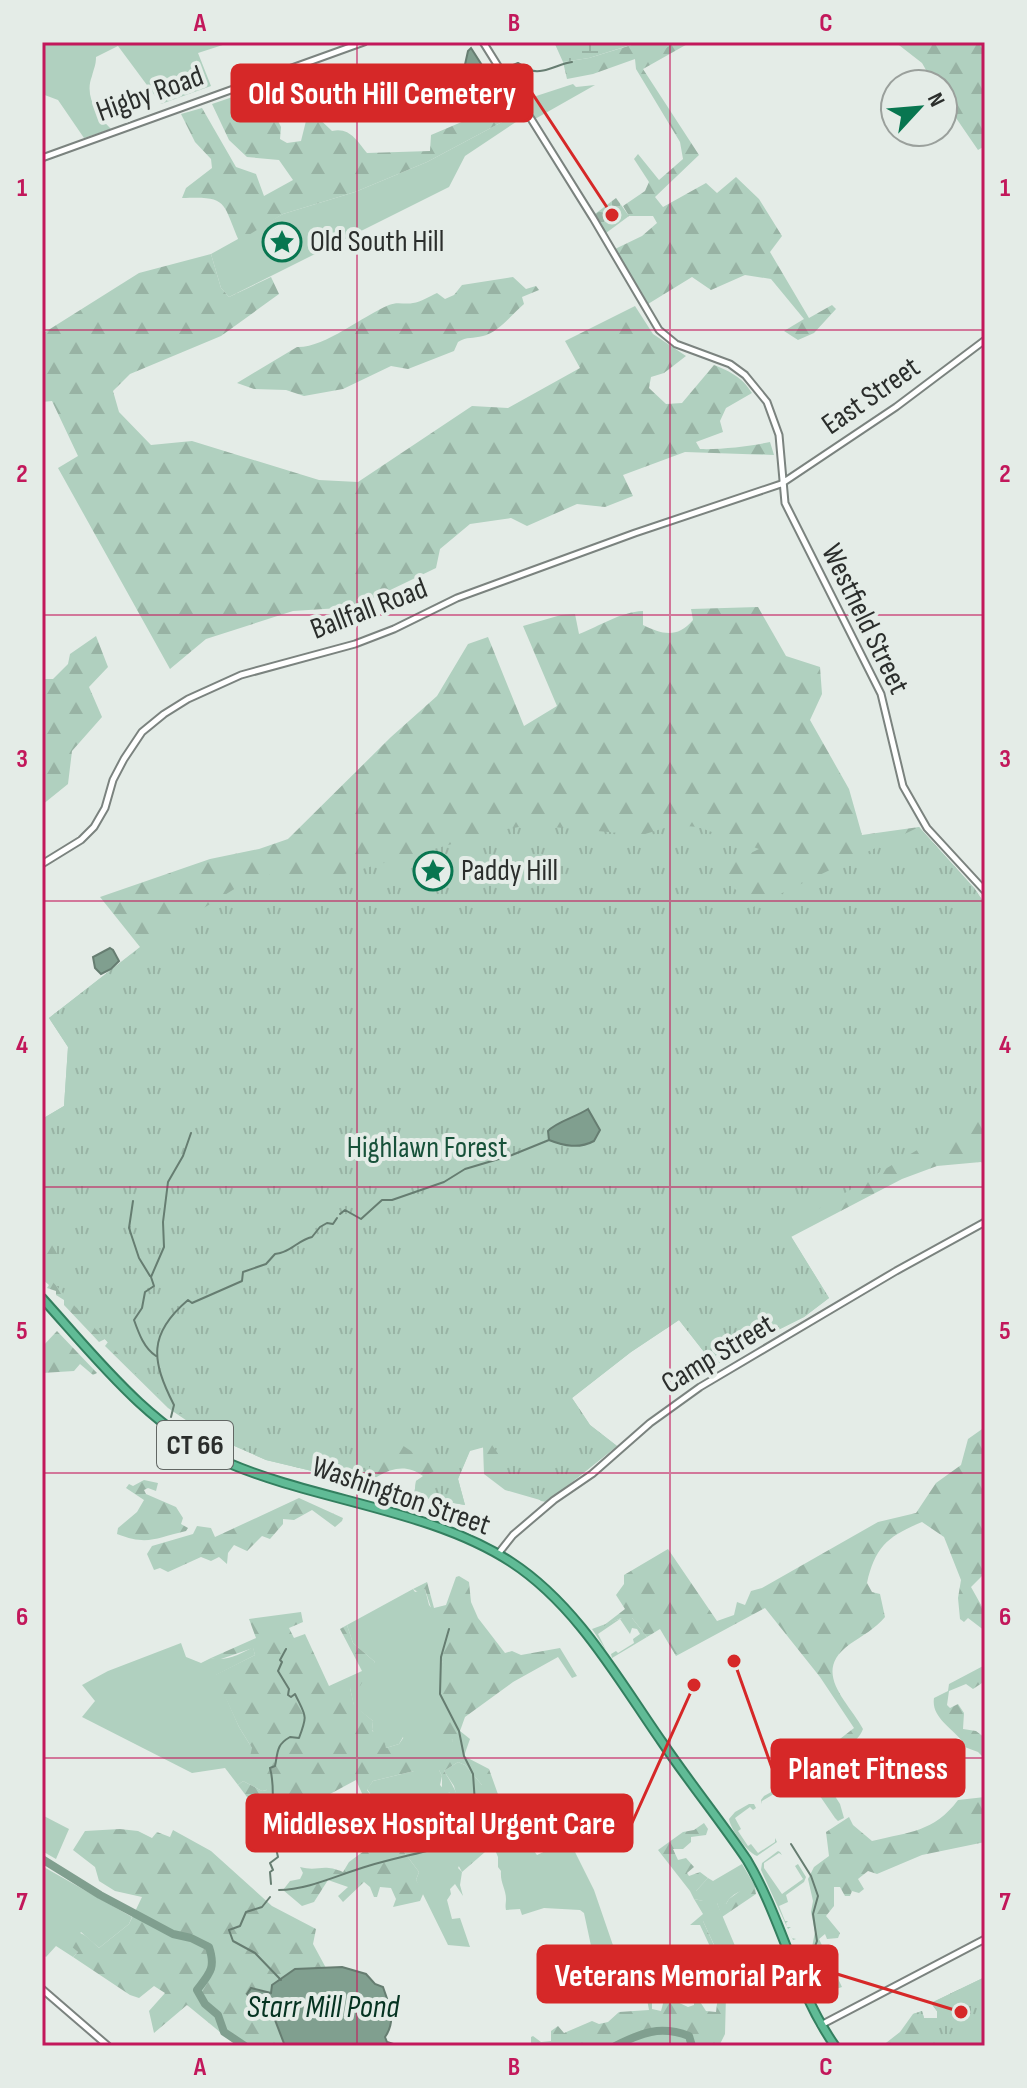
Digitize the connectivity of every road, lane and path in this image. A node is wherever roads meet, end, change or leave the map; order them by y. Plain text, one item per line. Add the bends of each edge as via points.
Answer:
1 (364, 42) edge
2 (483, 42) edge
3 (42, 158) edge
4 (985, 340) edge
5 (781, 484) junction
6 (42, 864) edge
7 (985, 891) edge
8 (985, 1222) edge
9 (42, 1298) edge
10 (498, 1554) junction
11 (985, 1939) edge
12 (42, 1989) edge
13 (821, 2025) junction
14 (108, 2046) edge
15 (835, 2046) edge

1 - 3 main road, Higby Road
2 - 5 main road, Westfield Street via 659,330 676,344 730,364 758,388 779,435
4 - 5 main road, East Street
5 - 6 main road, Ballfall Road via 457,598 355,644 241,675 188,699 142,732 113,780 94,827
5 - 7 main road, Westfield Street via 792,521 881,694 913,807
8 - 10 main road, Camp Street via 700,1387 554,1500
9 - 10 highway, Washington Street / CT 66 via 145,1408 210,1453 252,1472 443,1530
10 - 13 highway, Washington Street / CT 66 via 532,1578 577,1623 744,1856
11 - 13 main road
12 - 14 main road
13 - 15 highway, Washington Street / CT 66

